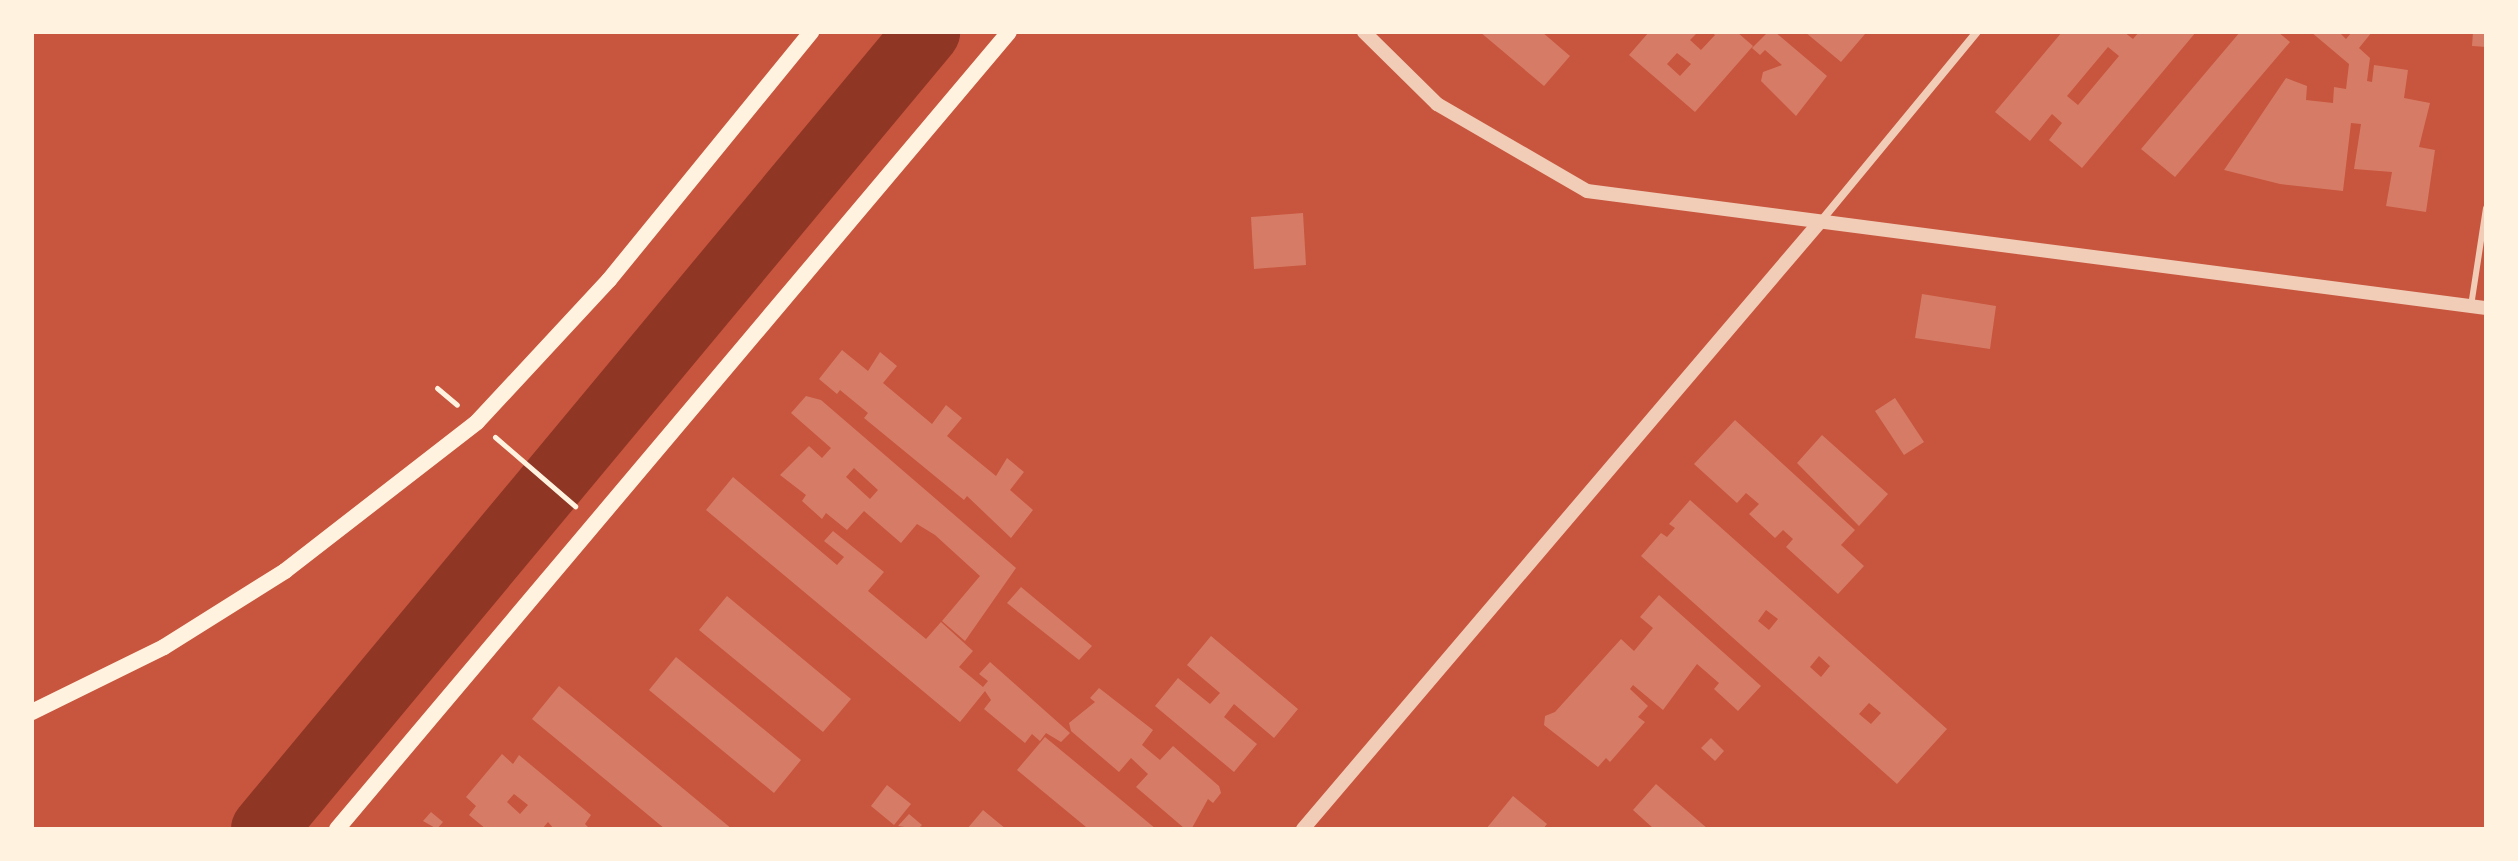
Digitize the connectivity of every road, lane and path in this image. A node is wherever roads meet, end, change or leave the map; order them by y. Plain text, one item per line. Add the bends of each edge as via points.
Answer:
1 (811, 32) edge
2 (1009, 32) edge
3 (1364, 32) edge
4 (1977, 32) edge
5 (2486, 208) edge
6 (1818, 224) junction
7 (2479, 307) edge
8 (511, 449) dead end
9 (561, 494) dead end
10 (32, 712) edge
11 (337, 829) edge
12 (1303, 829) edge

1 - 10 main road via 609,280 477,422 285,571 164,647
2 - 11 main road
3 - 6 street via 1437,104 1587,191
4 - 6 street
5 - 7 lane
6 - 7 street
6 - 12 street
8 - 9 path

